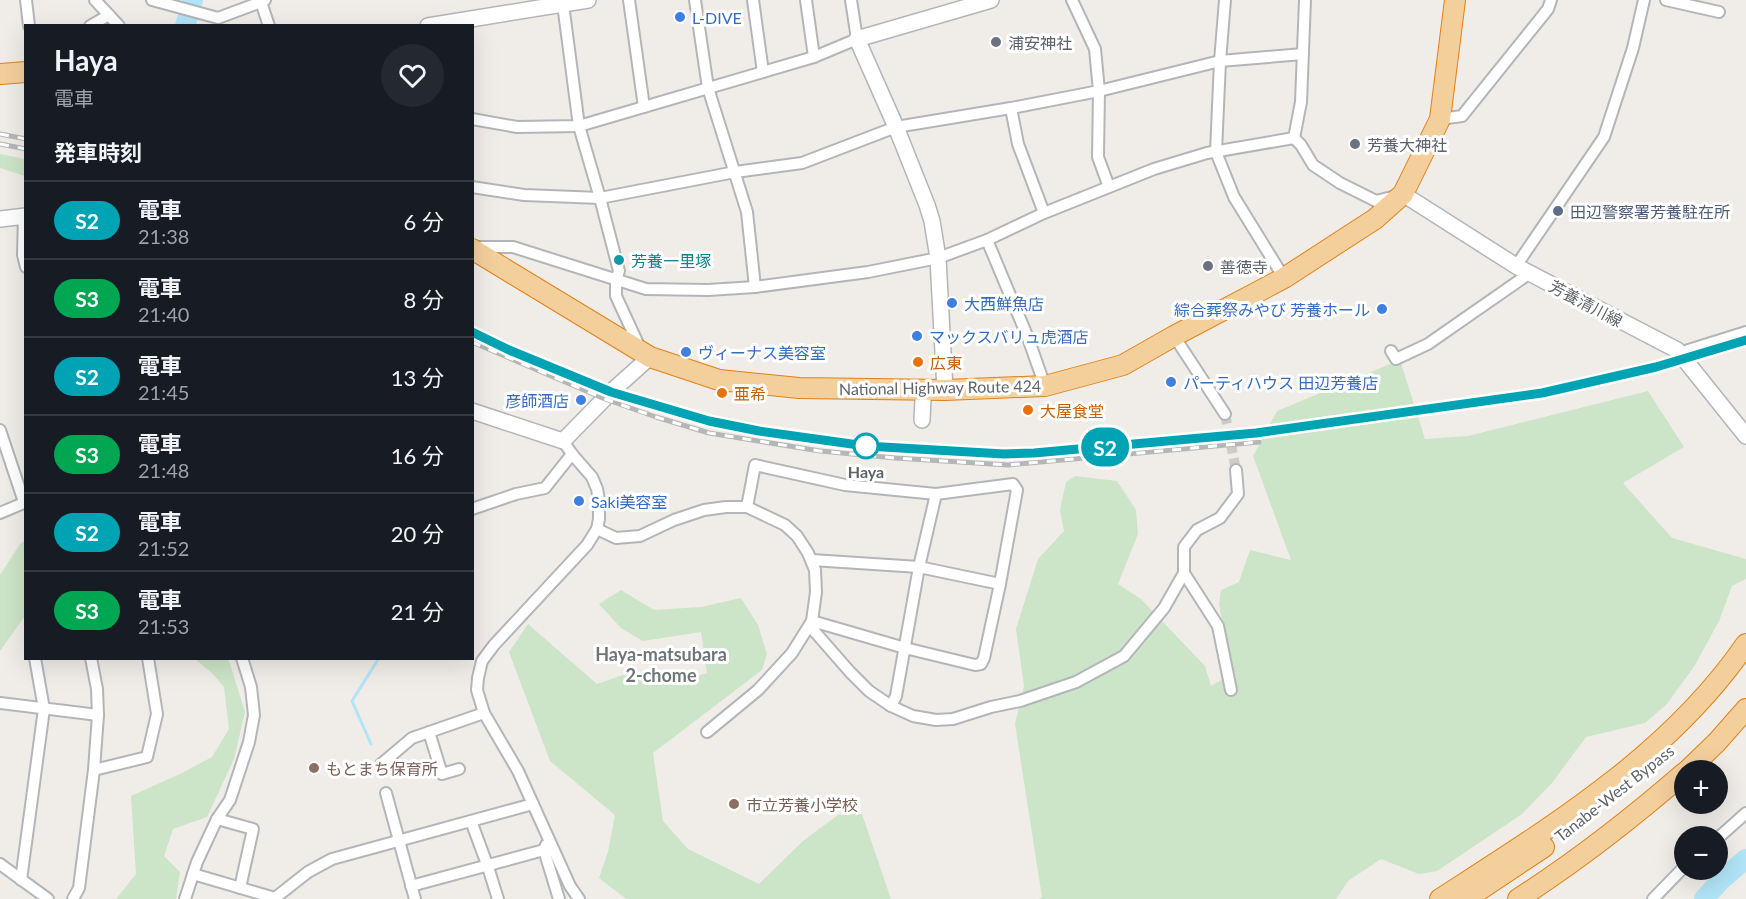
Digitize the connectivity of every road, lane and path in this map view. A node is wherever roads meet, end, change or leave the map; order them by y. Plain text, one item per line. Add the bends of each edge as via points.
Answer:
1 (26, 0) edge
2 (95, 0) edge
3 (152, 0) edge
4 (262, 0) edge
5 (588, 0) edge
6 (628, 0) edge
7 (695, 0) edge
8 (753, 0) edge
9 (806, 0) edge
10 (851, 0) edge
11 (991, 0) edge
12 (1072, 0) edge
13 (1225, 0) edge
14 (1305, 0) edge
15 (1455, 0) edge
16 (1551, 0) edge
17 (1644, 0) edge
18 (1666, 0) edge
19 (175, 3) edge
20 (563, 4) junction
21 (1719, 12) dead end
22 (109, 15) junction
23 (29, 24) edge
24 (93, 24) edge
25 (117, 24) edge
26 (268, 24) edge
27 (440, 24) edge
28 (857, 39) junction
29 (1303, 54) junction
30 (814, 57) junction
31 (1220, 61) junction
32 (24, 72) edge
33 (763, 72) junction
34 (0, 74) edge
35 (708, 88) junction
36 (1099, 91) junction
37 (644, 107) junction
38 (1011, 108) junction
39 (474, 119) edge
40 (1440, 119) junction
41 (579, 126) junction
42 (896, 127) junction
43 (1294, 138) junction
44 (1216, 152) junction
45 (735, 172) junction
46 (474, 187) edge
47 (1109, 187) junction
48 (1403, 194) junction
49 (600, 198) junction
50 (1044, 213) junction
51 (24, 216) edge
52 (0, 219) edge
53 (24, 236) edge
54 (987, 240) junction
55 (474, 248) edge
56 (474, 249) edge
57 (938, 258) junction
58 (24, 259) edge
59 (1523, 269) junction
60 (1284, 278) junction
61 (616, 280) junction
62 (755, 287) junction
63 (1746, 332) edge
64 (1174, 336) junction
65 (1391, 351) dead end
66 (1679, 353) junction
67 (647, 355) junction
68 (1045, 386) junction
69 (921, 390) junction
70 (945, 390) junction
71 (474, 412) edge
72 (1226, 414) tunnel mouth
73 (922, 420) dead end
74 (0, 430) edge
75 (1746, 436) edge
76 (568, 448) junction
77 (1236, 470) tunnel mouth
78 (936, 494) junction
79 (24, 499) edge
80 (24, 502) edge
81 (747, 507) junction
82 (474, 508) edge
83 (0, 513) edge
84 (597, 529) junction
85 (812, 560) junction
86 (919, 567) junction
87 (1184, 573) junction
88 (1000, 584) junction
89 (812, 621) junction
90 (1746, 644) edge
91 (905, 648) junction
92 (35, 660) edge
93 (91, 660) edge
94 (148, 660) edge
95 (243, 660) edge
96 (1746, 667) edge
97 (1231, 690) dead end
98 (0, 704) edge
99 (891, 706) junction
100 (44, 709) junction
101 (1746, 709) edge
102 (484, 713) junction
103 (98, 715) junction
104 (429, 732) junction
105 (707, 732) dead end
106 (1698, 760) edge
107 (380, 765) dead end
108 (459, 769) dead end
109 (94, 770) junction
110 (1674, 782) edge
111 (386, 793) dead end
112 (533, 804) junction
113 (1746, 813) edge
114 (217, 819) junction
115 (471, 821) junction
116 (1728, 829) edge
117 (548, 836) junction
118 (399, 841) junction
119 (544, 850) junction
120 (0, 864) edge
121 (488, 867) junction
122 (193, 874) junction
123 (1674, 877) edge
124 (21, 880) junction
125 (411, 886) junction
126 (240, 888) junction
127 (48, 899) edge
128 (73, 899) edge
129 (185, 899) edge
130 (415, 899) edge
131 (498, 899) edge
132 (559, 899) edge
133 (579, 899) edge
134 (1440, 899) edge
135 (1466, 899) edge
136 (1518, 899) edge
137 (1653, 899) edge

1 - 23 street
2 - 22 street
3 - 19 street
4 - 19 street via 218,18
4 - 26 street
5 - 20 street
6 - 37 street
7 - 35 street
8 - 33 street
9 - 30 street
10 - 28 street
11 - 28 street
12 - 36 street via 1095,49
13 - 31 street
14 - 29 street
15 - 40 highway, National Highway Route 424
16 - 40 street via 1548,9 1462,116
17 - 59 street via 1634,48 1604,137
18 - 21 street
20 - 27 street
20 - 41 street
22 - 24 street
22 - 25 street
28 - 30 street
28 - 42 street
29 - 31 street
29 - 43 street via 1301,102
30 - 33 street
31 - 36 street
31 - 44 street
32 - 34 highway
33 - 35 street
35 - 37 street
35 - 45 street
36 - 38 street
36 - 47 street via 1098,158
37 - 41 street
38 - 42 street
38 - 50 street via 1018,144
39 - 41 street via 517,127
40 - 48 highway, National Highway Route 424
41 - 49 street
42 - 45 street via 802,162
42 - 57 street via 927,205
43 - 44 street
43 - 48 street via 1313,165 1340,183 1376,201
44 - 47 street via 1154,169
44 - 60 street via 1234,196
45 - 49 street
45 - 62 street via 747,212
46 - 49 street via 524,195
47 - 50 street
48 - 59 street, 芳養清川線
48 - 60 highway, National Highway Route 424 via 1375,219
49 - 61 street via 619,271
50 - 54 street
51 - 52 street
53 - 58 street
54 - 57 street
54 - 68 street
55 - 61 street via 513,247
56 - 67 highway, National Highway Route 424
57 - 62 street
57 - 70 street
59 - 65 street via 1428,344 1396,359
59 - 66 street, 芳養清川線
60 - 64 highway, National Highway Route 424
61 - 62 street via 646,290
61 - 67 street via 616,296
63 - 66 street
64 - 68 highway, National Highway Route 424 via 1123,365
64 - 72 street
66 - 75 street, 芳養清川線
67 - 69 highway, National Highway Route 424 via 719,380 799,388
67 - 76 street via 611,392
68 - 70 highway, National Highway Route 424
69 - 70 highway, National Highway Route 424
69 - 73 street
71 - 76 street
74 - 79 street
76 - 82 street via 546,488
76 - 84 street via 597,489
77 - 87 street via 1238,494 1220,518 1197,530 1184,547
78 - 81 street via 845,485 755,465
78 - 86 street
78 - 88 street via 1013,484 1017,490
80 - 83 street
81 - 84 street via 704,510 640,536 616,538
81 - 85 street via 785,525
84 - 102 street via 482,661 477,690
85 - 86 street
85 - 89 street via 816,592
86 - 88 street
86 - 91 street
87 - 97 street via 1218,626
87 - 99 street via 1164,608 1124,656 1076,682 953,719 913,716
88 - 91 street via 981,664
89 - 91 street
89 - 99 street via 815,632 850,672
89 - 105 street via 792,653 758,690
90 - 134 highway via 1686,717 1656,746 1523,845
91 - 99 street
92 - 100 street
93 - 103 street
94 - 109 street via 157,714 147,757
95 - 114 street via 254,715 230,800
96 - 135 highway, Tanabe-West Bypass via 1692,730 1644,773
98 - 100 street
100 - 103 street
100 - 124 street
101 - 106 highway
102 - 104 street
102 - 112 street
103 - 109 street
104 - 107 street via 412,738
104 - 108 street via 442,774
109 - 128 street via 79,888
110 - 136 highway via 1609,836
111 - 118 street
112 - 115 street
112 - 117 street
113 - 116 street
114 - 122 street
114 - 126 street via 253,829
115 - 118 street
115 - 121 street
117 - 119 street
117 - 133 street
118 - 125 street
118 - 126 street via 332,859 275,898
119 - 121 street
119 - 132 street
120 - 124 street
121 - 125 street
121 - 131 street
122 - 126 street
122 - 129 street
123 - 137 street
124 - 127 street
125 - 130 street

